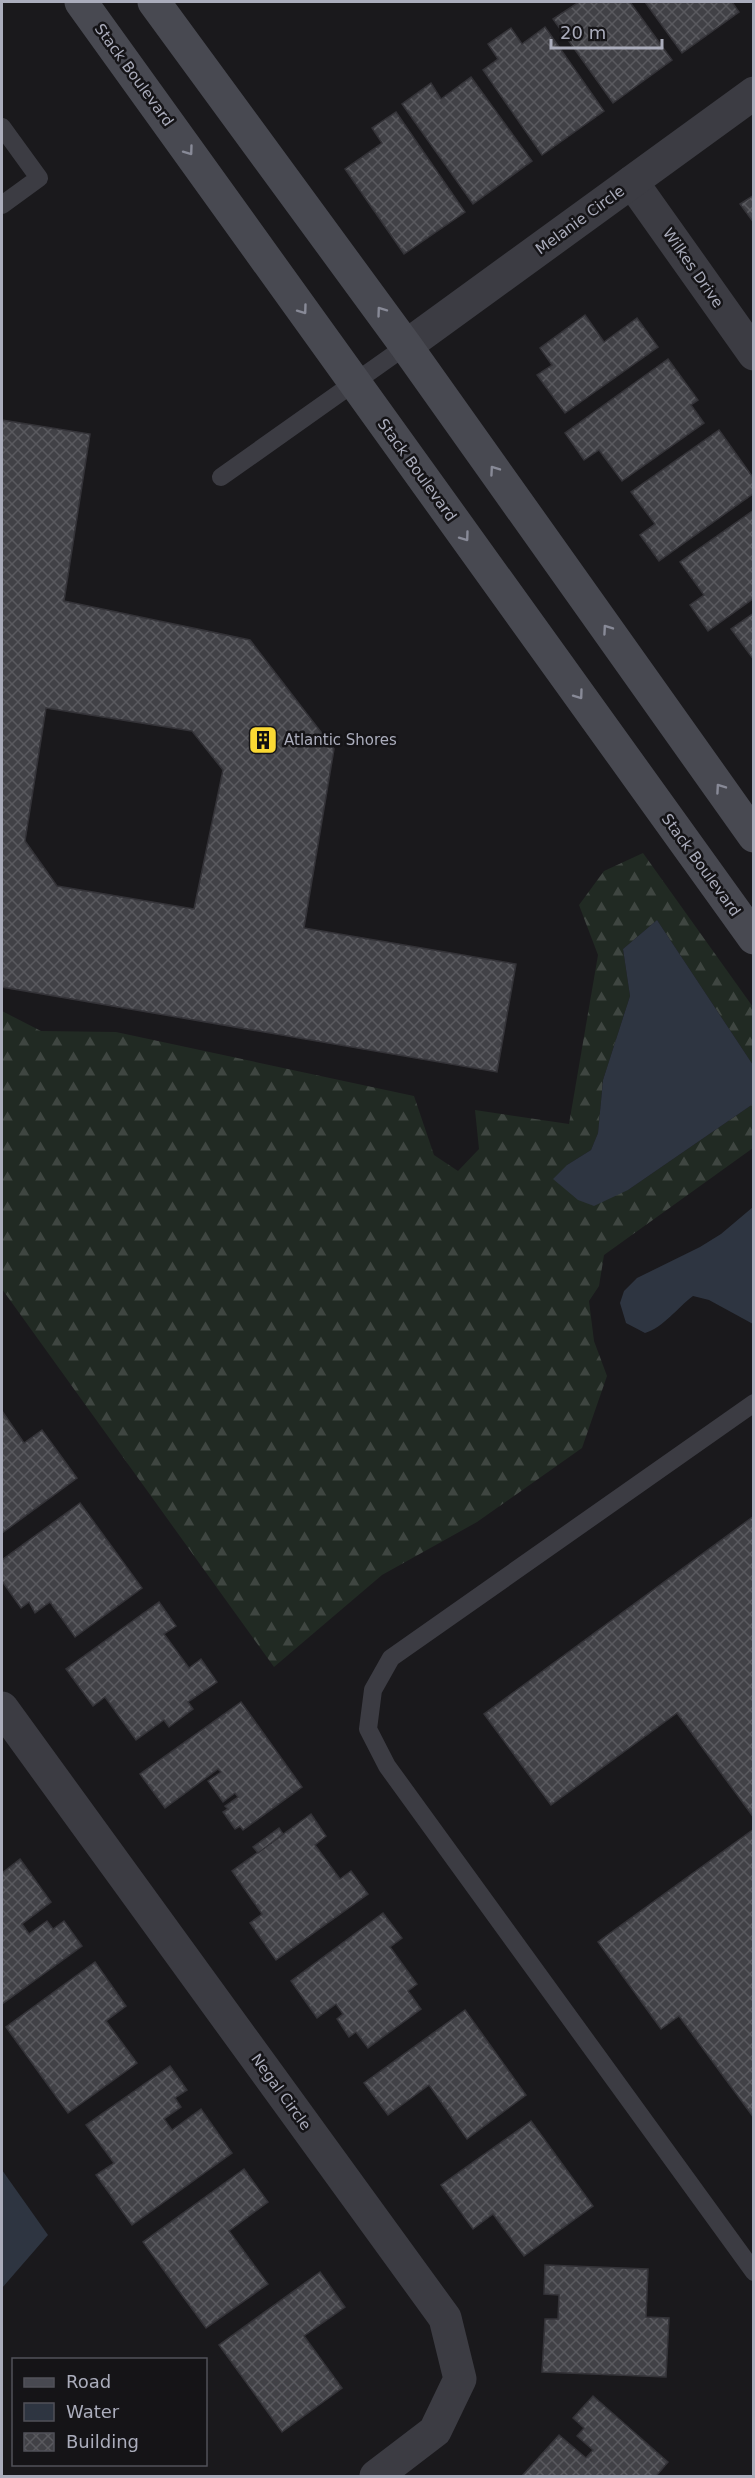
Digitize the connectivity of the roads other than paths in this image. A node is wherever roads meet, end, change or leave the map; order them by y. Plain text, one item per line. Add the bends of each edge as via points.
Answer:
1 (81, 2) edge
2 (154, 2) edge
3 (753, 93) edge
4 (2, 127) edge
5 (632, 182) junction
6 (2, 205) edge
7 (406, 346) junction
8 (753, 354) edge
9 (355, 383) junction
10 (221, 477) dead end
11 (753, 836) edge
12 (753, 938) edge
13 (753, 1403) edge
14 (2, 1708) edge
15 (753, 2272) edge
16 (376, 2476) edge

1 -> 9 street, Stack Boulevard
7 -> 2 street
3 - 5 street, Melanie Circle
4 - 6 lane via 39,178
5 - 7 street, Melanie Circle
5 - 8 street, Wilkes Drive
7 - 9 lane
11 -> 7 street
9 - 10 lane
9 -> 12 street, Stack Boulevard
13 - 15 lane via 391,1658 373,1690 368,1729 387,1766
14 - 16 street, Negal Circle via 445,2318 460,2379 435,2431

